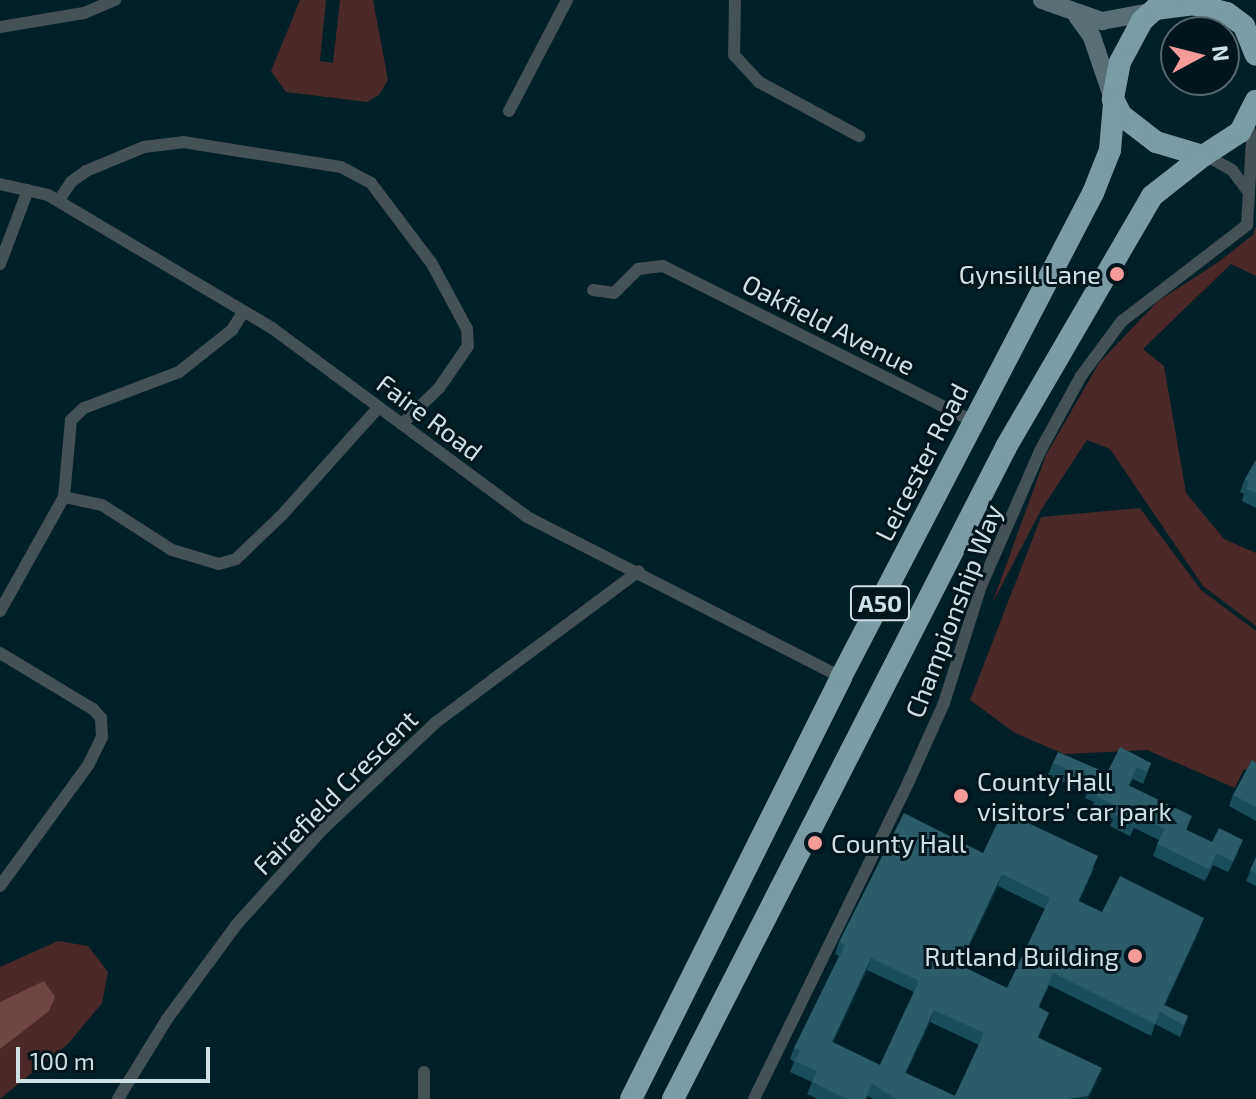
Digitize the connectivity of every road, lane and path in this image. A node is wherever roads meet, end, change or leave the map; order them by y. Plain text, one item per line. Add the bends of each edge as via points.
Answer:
1 (115, 0) edge
2 (567, 0) edge
3 (735, 0) edge
4 (1042, 0) edge
5 (1234, 0) edge
6 (1157, 7) edge
7 (1077, 16) junction
8 (0, 27) edge
9 (1247, 28) edge
10 (1256, 55) edge
11 (1114, 101) junction
12 (509, 111) dead end
13 (1252, 116) edge
14 (859, 136) dead end
15 (1204, 155) junction
16 (0, 184) edge
17 (28, 190) junction
18 (1247, 190) junction
19 (59, 200) junction
20 (0, 264) edge
21 (593, 290) dead end
22 (244, 311) junction
23 (379, 407) junction
24 (974, 422) junction
25 (402, 424) junction
26 (64, 497) junction
27 (639, 571) junction
28 (0, 611) edge
29 (0, 653) edge
30 (841, 677) junction
31 (0, 886) edge
32 (424, 1072) dead end
33 (118, 1099) edge
34 (424, 1099) edge
35 (631, 1099) edge
36 (673, 1099) edge
37 (754, 1099) edge

1 - 8 street via 84,13
2 - 12 street
3 - 14 street via 734,55 759,82
4 - 7 street
5 - 9 highway
6 - 7 street via 1112,21
6 - 9 highway via 1211,6
6 - 11 highway, A50 via 1120,62
7 - 11 street via 1092,37
9 - 10 highway
11 - 15 highway via 1138,131 1170,148
11 - 24 highway, Leicester Road / A50 via 1110,150 1093,193
13 - 15 highway, A50
13 - 18 street, Championship Way
15 - 18 street via 1232,170
15 - 36 highway, A50 via 1152,196 1006,447
16 - 17 street, Faire Road
17 - 19 street, Faire Road
17 - 20 street
18 - 37 street, Championship Way via 1247,225 1122,321 1081,376 1040,451 981,586 944,703
19 - 22 street, Faire Road
19 - 25 street via 86,171 144,147 183,142 341,167 371,183 432,264 467,329 468,346 439,388
21 - 24 street, Oakfield Avenue via 614,293 638,269 663,266
22 - 23 street, Faire Road
22 - 26 street via 232,330 179,372 84,408 71,420
23 - 25 street, Faire Road
23 - 26 street via 282,515 236,559 219,564 172,550 102,505
24 - 30 highway, Leicester Road / A50
25 - 27 street, Faire Road via 527,517
26 - 28 street
27 - 30 street, Faire Road
27 - 33 street, Fairefield Crescent via 435,723 322,830 237,924 167,1019
29 - 31 street via 93,709 101,718 102,737 89,764
30 - 35 highway, Leicester Road / A50
32 - 34 street

